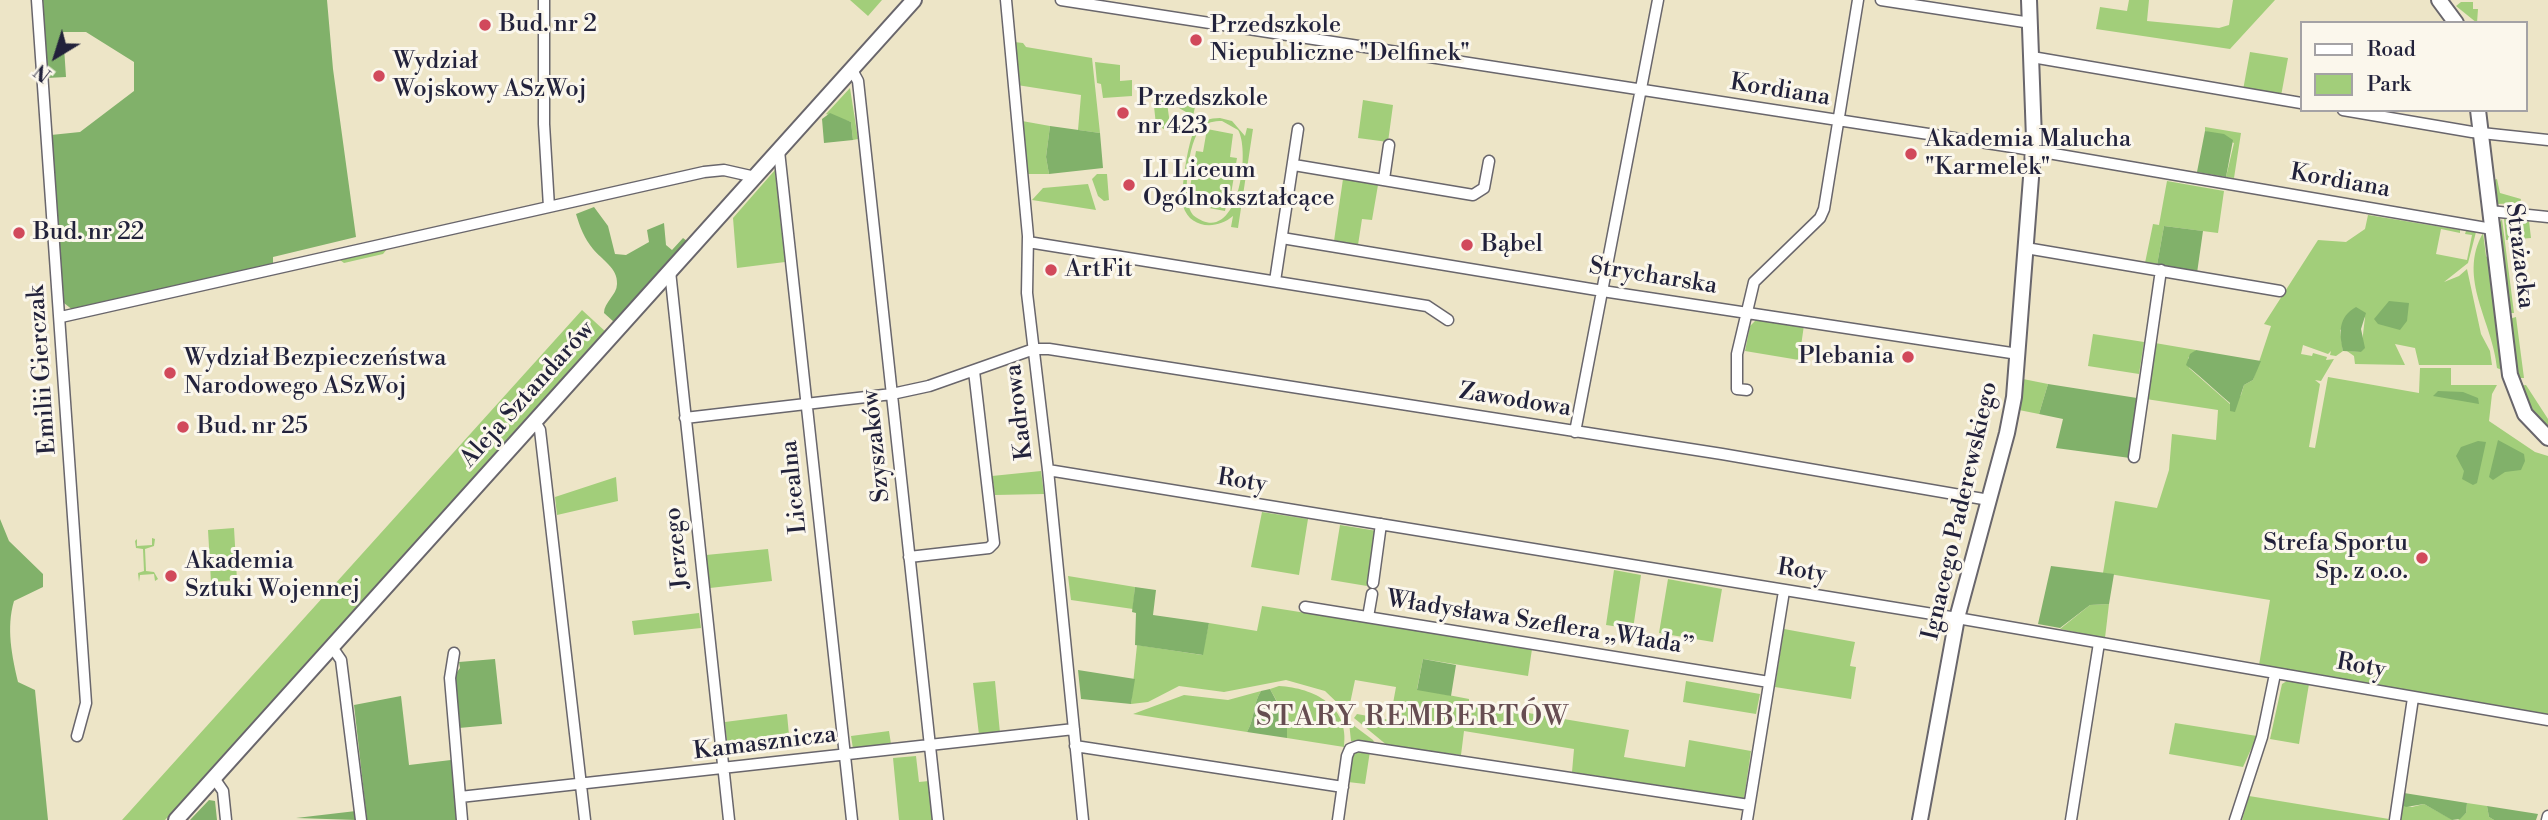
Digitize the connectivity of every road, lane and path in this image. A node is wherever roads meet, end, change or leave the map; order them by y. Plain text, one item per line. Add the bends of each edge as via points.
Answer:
1 (37, 0) edge
2 (544, 0) edge
3 (914, 0) edge
4 (1006, 0) edge
5 (1061, 0) edge
6 (1658, 0) edge
7 (1858, 0) edge
8 (1881, 0) edge
9 (2029, 0) edge
10 (2439, 0) edge
11 (2455, 21) edge
12 (2031, 23) junction
13 (2032, 57) junction
14 (852, 70) junction
15 (1642, 92) junction
16 (2300, 103) edge
17 (2356, 112) edge
18 (2478, 112) edge
19 (1840, 121) junction
20 (1298, 129) dead end
21 (2481, 131) junction
22 (2548, 141) edge
23 (1389, 145) dead end
24 (779, 151) junction
25 (2033, 151) junction
26 (1489, 161) dead end
27 (1294, 165) junction
28 (755, 177) junction
29 (1384, 179) junction
30 (549, 208) junction
31 (2490, 211) junction
32 (2548, 217) edge
33 (2492, 229) junction
34 (1282, 239) junction
35 (1028, 242) junction
36 (2026, 248) junction
37 (2161, 270) junction
38 (670, 271) junction
39 (1275, 281) junction
40 (1604, 291) junction
41 (2280, 291) dead end
42 (1745, 314) junction
43 (61, 317) junction
44 (1448, 320) dead end
45 (1034, 349) junction
46 (2018, 354) junction
47 (974, 371) junction
48 (1747, 390) dead end
49 (892, 394) junction
50 (808, 404) junction
51 (685, 418) junction
52 (535, 422) junction
53 (1575, 432) junction
54 (2548, 438) edge
55 (2134, 457) dead end
56 (1048, 470) junction
57 (1989, 500) junction
58 (1381, 524) junction
59 (909, 557) junction
60 (1373, 583) dead end
61 (1784, 590) junction
62 (1372, 594) dead end
63 (1305, 607) dead end
64 (1368, 617) junction
65 (1957, 618) junction
66 (2099, 643) junction
67 (332, 647) junction
68 (454, 653) dead end
69 (2275, 674) junction
70 (1769, 682) junction
71 (2413, 698) junction
72 (2548, 720) edge
73 (1074, 729) junction
74 (77, 736) dead end
75 (929, 746) junction
76 (1075, 746) junction
77 (844, 755) junction
78 (723, 770) junction
79 (214, 778) junction
80 (580, 785) junction
81 (1343, 787) junction
82 (460, 797) junction
83 (1749, 805) junction
84 (176, 820) edge
85 (226, 820) edge
86 (361, 820) edge
87 (462, 820) edge
88 (584, 820) edge
89 (729, 820) edge
90 (852, 820) edge
91 (937, 820) edge
92 (1083, 820) edge
93 (1338, 820) edge
94 (1747, 820) edge
95 (1920, 820) edge
96 (2071, 820) edge
97 (2235, 820) edge
98 (2395, 820) edge

1 - 43 street, Emilii Gierczak
2 - 30 street
3 - 14 street, Aleja Sztandarów
4 - 35 street, Kadrowa
5 - 15 street, Kordiana
6 - 15 street
7 - 19 street
8 - 12 street
9 - 12 street, Ignacego Paderewskiego
10 - 11 street
12 - 13 street, Ignacego Paderewskiego
13 - 16 street
13 - 25 street, Ignacego Paderewskiego
14 - 24 street, Aleja Sztandarów
14 - 49 street, Szyszaków via 858,81
15 - 19 street, Kordiana
15 - 40 street
17 - 21 street
18 - 21 street, Strażacka
19 - 25 street, Kordiana
19 - 42 street via 1823,214 1758,275
20 - 27 street
21 - 22 street
21 - 31 street, Strażacka
23 - 29 street
24 - 28 street, Aleja Sztandarów
24 - 50 street, Licealna
25 - 33 street, Kordiana
25 - 36 street, Ignacego Paderewskiego
26 - 29 street via 1484,188 1472,195
27 - 29 street
27 - 34 street
28 - 30 street via 724,170 704,172
28 - 38 street, Aleja Sztandarów
30 - 43 street
31 - 32 street
31 - 33 street, Strażacka
33 - 54 street, Strażacka via 2513,388 2525,414
34 - 39 street
34 - 40 street, Strycharska
35 - 39 street
35 - 45 street, Kadrowa via 1027,293
36 - 37 street
36 - 46 street, Ignacego Paderewskiego
37 - 41 street
37 - 55 street
38 - 51 street, Jerzego
38 - 52 street, Aleja Sztandarów
39 - 44 street via 1427,306
40 - 42 street, Strycharska
40 - 53 street
42 - 46 street, Strycharska
42 - 48 street via 1737,354 1737,388
43 - 74 street, Emilii Gierczak via 86,703
45 - 47 street
45 - 53 street, Zawodowa
45 - 56 street, Kadrowa
46 - 57 street, Ignacego Paderewskiego via 2007,433
47 - 49 street
47 - 59 street via 994,543 989,548
49 - 50 street
49 - 59 street, Szyszaków
50 - 51 street
50 - 77 street, Licealna
51 - 78 street, Jerzego
52 - 67 street, Aleja Sztandarów
52 - 80 street via 540,430
53 - 57 street, Zawodowa
56 - 58 street, Roty
56 - 73 street, Kadrowa
57 - 65 street, Ignacego Paderewskiego
58 - 60 street
58 - 61 street, Roty
59 - 75 street, Szyszaków
61 - 65 street, Roty
61 - 70 street
62 - 64 street
63 - 64 street, Władysława Szeflera „Włada”
64 - 70 street, Władysława Szeflera „Włada”
65 - 66 street, Roty
65 - 95 street, Ignacego Paderewskiego
66 - 69 street, Roty
66 - 96 street
67 - 79 street, Aleja Sztandarów
67 - 86 street via 341,660
68 - 82 street via 450,678
69 - 71 street, Roty
69 - 97 street via 2262,737
70 - 83 street
71 - 72 street, Roty
71 - 98 street
73 - 75 street, Kamasznicza
73 - 76 street, Kadrowa
75 - 77 street, Kamasznicza
75 - 91 street, Szyszaków
76 - 81 street
76 - 92 street, Kadrowa
77 - 78 street, Kamasznicza
77 - 90 street, Licealna
78 - 80 street, Kamasznicza
78 - 89 street, Jerzego
79 - 84 street, Aleja Sztandarów
79 - 85 street via 223,792
80 - 82 street, Kamasznicza
80 - 88 street
81 - 83 street via 1348,752 1358,746 1374,746
81 - 93 street
82 - 87 street
83 - 94 street

